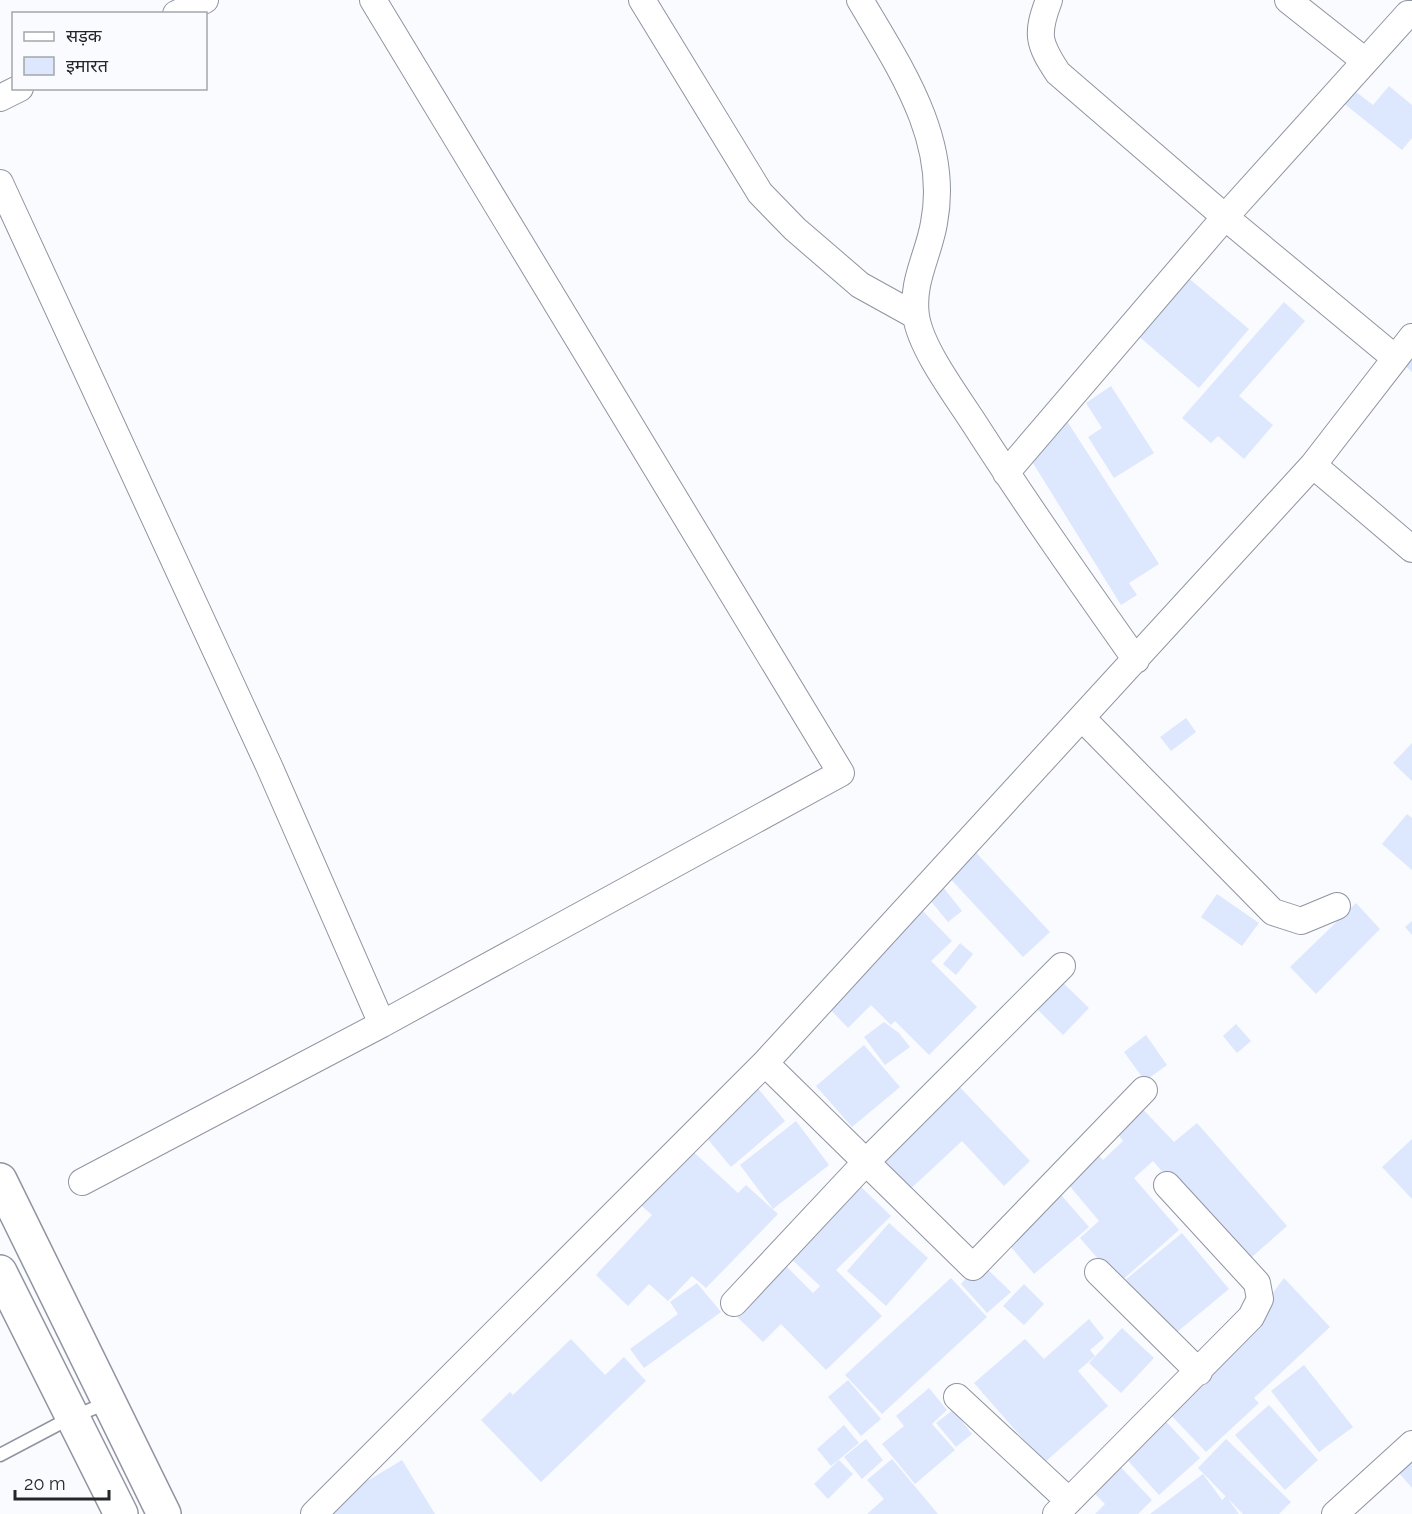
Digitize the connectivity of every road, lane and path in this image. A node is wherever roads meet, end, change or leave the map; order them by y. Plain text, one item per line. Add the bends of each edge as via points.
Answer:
1 (205, 0) edge
2 (373, 0) edge
3 (642, 0) edge
4 (860, 0) edge
5 (1049, 0) edge
6 (1288, 0) edge
7 (180, 12) edge
8 (1412, 14) edge
9 (1365, 61) junction
10 (16, 90) edge
11 (0, 98) edge
12 (0, 183) edge
13 (1224, 217) junction
14 (916, 316) junction
15 (1412, 337) edge
16 (1395, 358) junction
17 (1313, 465) junction
18 (1006, 473) junction
19 (1412, 549) edge
20 (1136, 660) junction
21 (1083, 719) junction
22 (1337, 906) dead end
23 (1062, 966) dead end
24 (382, 1024) junction
25 (765, 1063) junction
26 (1144, 1090) dead end
27 (866, 1162) junction
28 (0, 1180) edge
29 (82, 1182) dead end
30 (1167, 1185) dead end
31 (0, 1272) edge
32 (1098, 1272) dead end
33 (734, 1303) dead end
34 (1199, 1372) junction
35 (957, 1397) dead end
36 (109, 1402) junction
37 (72, 1417) junction
38 (1412, 1444) edge
39 (0, 1455) edge
40 (1062, 1508) edge
41 (121, 1514) edge
42 (164, 1514) edge
43 (314, 1514) edge
44 (1335, 1514) edge

1 - 7 street
2 - 24 street via 841,774
3 - 14 street via 760,193 860,285
4 - 14 street via 914,92 939,185 934,224 917,280
5 - 13 street via 1039,28 1044,51 1058,73
6 - 9 street
8 - 9 street
9 - 13 street
10 - 11 street
12 - 24 street via 269,766
13 - 16 street
13 - 18 street
14 - 18 street via 943,376
15 - 16 street
16 - 17 street
17 - 19 street
17 - 20 street
18 - 20 street
20 - 21 street
21 - 22 street via 1273,912 1301,921
21 - 25 street
23 - 27 street
24 - 29 street
25 - 27 street
25 - 43 street
26 - 27 street via 973,1268
27 - 33 street
28 - 36 street
30 - 34 street via 1257,1283 1260,1299 1251,1317
31 - 37 street
32 - 34 street
34 - 40 street
35 - 40 street
36 - 37 lane
36 - 42 street
37 - 39 lane
37 - 41 street
38 - 44 street

